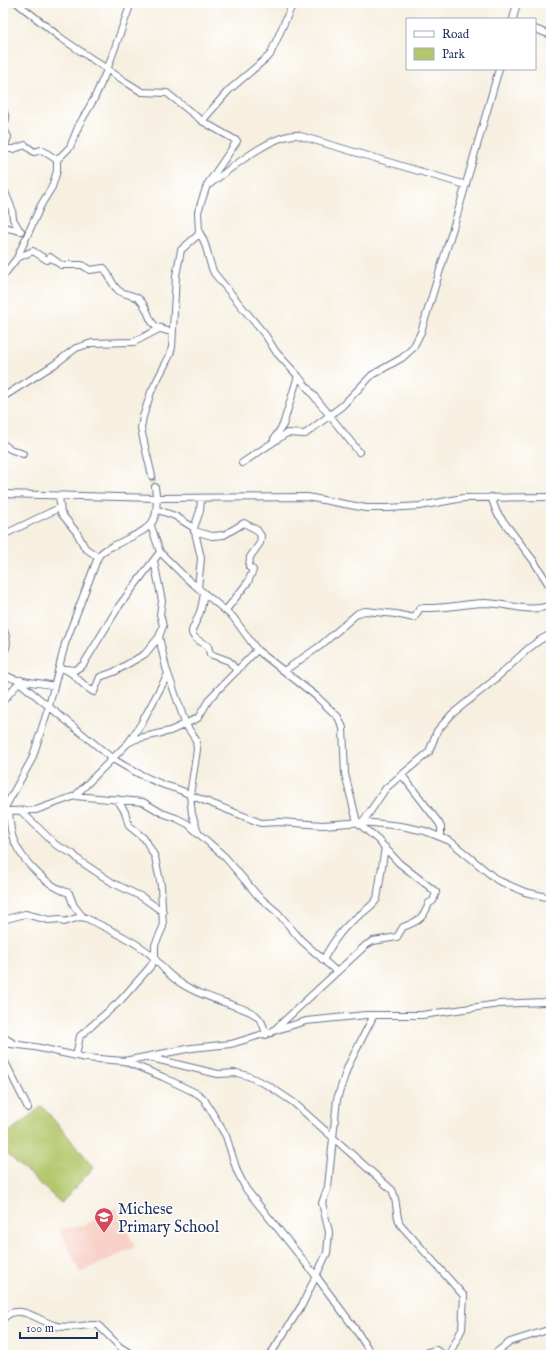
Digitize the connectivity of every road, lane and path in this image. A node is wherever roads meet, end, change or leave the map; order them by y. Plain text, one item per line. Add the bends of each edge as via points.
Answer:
1 (17, 3) edge
2 (131, 3) edge
3 (293, 3) edge
4 (517, 3) edge
5 (512, 18) edge
6 (536, 29) edge
7 (551, 35) edge
8 (107, 70) junction
9 (499, 70) edge
10 (3, 109) edge
11 (202, 121) junction
12 (3, 126) edge
13 (3, 149) edge
14 (57, 160) junction
15 (208, 185) junction
16 (466, 185) junction
17 (3, 187) edge
18 (3, 227) edge
19 (20, 231) junction
20 (200, 232) junction
21 (28, 234) junction
22 (17, 258) junction
23 (3, 276) edge
24 (161, 328) junction
25 (173, 332) junction
26 (298, 376) junction
27 (3, 397) edge
28 (329, 415) junction
29 (3, 444) edge
30 (268, 445) junction
31 (359, 452) dead end
32 (23, 454) dead end
33 (242, 463) dead end
34 (152, 476) tunnel mouth
35 (155, 487) tunnel mouth
36 (3, 494) edge
37 (59, 496) junction
38 (491, 497) junction
39 (551, 497) edge
40 (157, 498) junction
41 (201, 498) junction
42 (59, 508) junction
43 (158, 510) junction
44 (151, 526) junction
45 (194, 530) junction
46 (3, 535) edge
47 (160, 552) junction
48 (98, 557) junction
49 (154, 561) junction
50 (198, 588) junction
51 (551, 588) edge
52 (204, 593) junction
53 (551, 605) edge
54 (226, 610) junction
55 (3, 628) edge
56 (551, 634) edge
57 (159, 637) junction
58 (257, 650) junction
59 (3, 654) edge
60 (62, 669) junction
61 (237, 671) junction
62 (284, 671) junction
63 (3, 673) edge
64 (168, 674) junction
65 (20, 681) junction
66 (54, 686) junction
67 (3, 701) edge
68 (49, 706) junction
69 (186, 725) junction
70 (128, 743) junction
71 (113, 760) junction
72 (402, 775) junction
73 (190, 795) junction
74 (75, 796) junction
75 (117, 799) junction
76 (5, 810) edge
77 (21, 811) junction
78 (360, 822) junction
79 (198, 832) junction
80 (441, 837) junction
81 (385, 847) junction
82 (551, 898) edge
83 (163, 912) junction
84 (83, 917) junction
85 (3, 920) edge
86 (155, 958) junction
87 (322, 960) junction
88 (337, 972) junction
89 (551, 1000) edge
90 (374, 1015) junction
91 (269, 1034) junction
92 (3, 1037) edge
93 (3, 1042) edge
94 (14, 1044) junction
95 (76, 1056) junction
96 (144, 1056) junction
97 (3, 1058) edge
98 (124, 1060) junction
99 (28, 1108) dead end
100 (334, 1138) junction
101 (316, 1276) junction
102 (3, 1319) edge
103 (551, 1329) edge
104 (120, 1347) junction
105 (124, 1355) edge
106 (133, 1355) edge
107 (270, 1355) edge
108 (372, 1355) edge
109 (416, 1355) edge
110 (444, 1355) edge
111 (449, 1355) edge
112 (493, 1355) edge

1 - 8 street
2 - 8 street
3 - 11 street via 270,55 239,80
4 - 5 street
6 - 7 street
8 - 11 street via 142,92 167,93
8 - 14 street via 70,147
9 - 16 street
10 - 12 street via 6,119
11 - 15 street via 237,141
12 - 13 street via 8,137
13 - 14 street via 25,145 34,152 42,150
14 - 21 street via 57,171 52,187
15 - 16 street via 272,141 296,135
15 - 20 street via 198,212
16 - 28 street via 421,332 413,348 402,358 372,375 342,406
17 - 19 street via 12,209 13,219
18 - 19 street
19 - 21 street
20 - 25 street via 180,250
20 - 26 street via 214,272 276,352
21 - 22 street
22 - 23 street
22 - 24 street via 33,251 47,260 50,257 54,259 61,266 82,265 90,270 104,268 117,289 138,298 152,322
24 - 25 street
24 - 27 street via 134,342 97,342 76,348
25 - 34 street via 170,355 147,401 141,428
26 - 28 street
26 - 30 street via 283,425
28 - 30 street via 306,434 287,433
28 - 31 street
29 - 32 street
30 - 33 street
35 - 40 street
36 - 37 street
37 - 40 street
37 - 42 street
38 - 39 street
38 - 41 street via 388,508 366,508 307,497
38 - 51 street via 497,513
40 - 41 street
40 - 43 street
41 - 45 street
42 - 46 street
42 - 48 street via 85,548
43 - 44 street
43 - 45 street via 175,516
44 - 47 street
44 - 48 street via 105,550
45 - 50 street via 201,558
45 - 54 street via 212,536 224,535 244,523 257,530 261,536 250,557 250,579
47 - 49 street
47 - 50 street
48 - 60 street via 65,644
49 - 57 street via 162,601 162,626
49 - 60 street via 119,606 83,665 75,670
50 - 52 street
52 - 54 street
52 - 61 street via 192,633 196,639 208,646 210,654 229,661
53 - 62 street via 527,610 486,603 439,609 420,608 414,618 364,611 354,615 320,646
54 - 58 street
55 - 59 street via 7,640
56 - 72 street via 529,648 452,714 440,728 428,752
57 - 60 street via 145,654 100,677 94,692
57 - 64 street
58 - 61 street
58 - 62 street
60 - 66 street
61 - 69 street via 210,698 198,718
62 - 78 street via 330,708 342,723 345,774
63 - 65 street
64 - 69 street
64 - 70 street via 142,724
65 - 66 street via 41,682
65 - 67 street
65 - 68 street
66 - 68 street
68 - 71 street
68 - 76 street via 32,759
69 - 70 street
69 - 73 street via 196,740 197,750
70 - 71 street
71 - 73 street via 143,776
71 - 74 street
72 - 78 street via 378,797
72 - 80 street via 439,823
73 - 78 street via 262,823 323,825
73 - 79 street via 192,814
74 - 75 street
74 - 77 street via 36,810
75 - 79 street via 143,802 188,824
75 - 83 street via 125,812 129,826 145,839 155,857
76 - 77 street
76 - 84 street via 12,834 22,854 52,885 69,893 74,906
77 - 83 street via 53,843
78 - 80 street via 412,828
78 - 81 street
79 - 87 street via 234,865 258,896 278,913
80 - 82 street via 497,880 525,892
81 - 87 street via 378,899 340,933
81 - 88 street via 398,863 436,892 433,901 417,922 403,927 397,938 373,941
83 - 86 street via 163,927 154,946
84 - 85 street via 64,922 60,919 49,920 25,914
84 - 86 street via 140,947
86 - 91 street via 168,974 185,985 253,1013 261,1020
86 - 95 street via 131,990 80,1036
87 - 88 street
88 - 91 street
89 - 90 street via 499,1004 422,1015
90 - 91 street via 306,1021
90 - 100 street via 348,1066 340,1089
91 - 96 street via 232,1044
92 - 94 street
93 - 94 street
94 - 95 street
95 - 98 street
96 - 98 street
96 - 100 street via 218,1074 236,1073 248,1076 293,1102
97 - 99 street
98 - 101 street via 204,1099 226,1136 237,1171 246,1189
100 - 101 street via 328,1187 322,1203 329,1232 329,1245
100 - 111 street via 392,1190 400,1224 464,1296 462,1329
101 - 107 street via 296,1317
101 - 108 street
102 - 104 street via 18,1311 58,1327 98,1325
103 - 112 street via 510,1342
104 - 105 street
104 - 106 street
109 - 110 street via 436,1350

